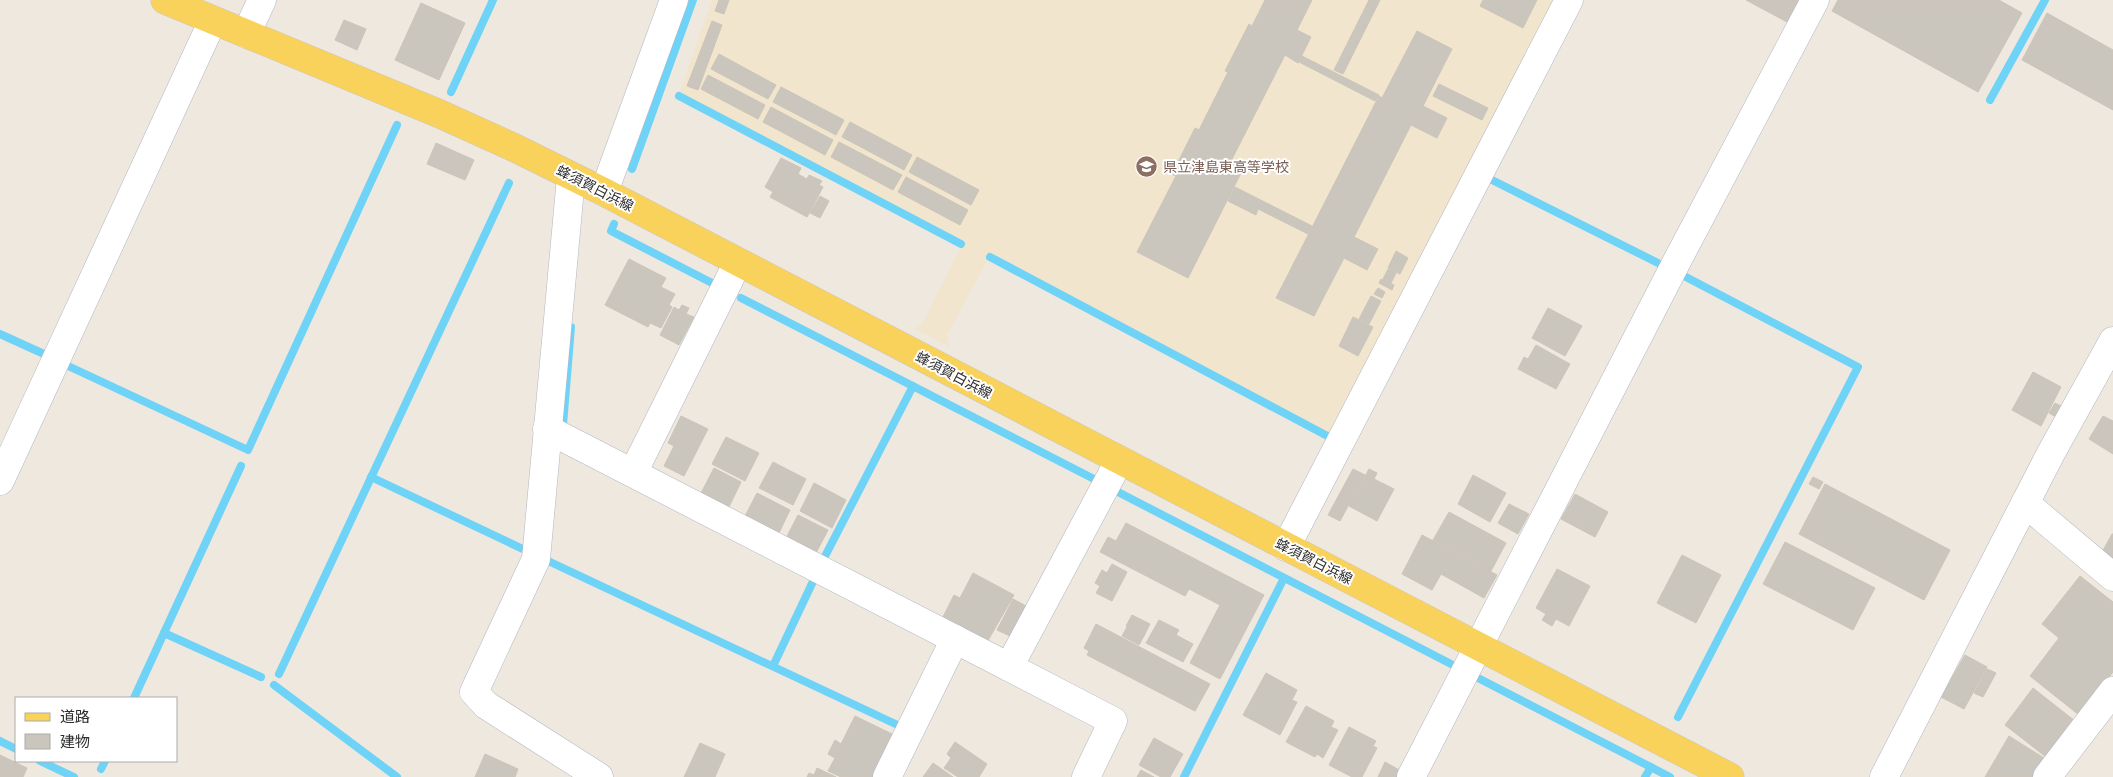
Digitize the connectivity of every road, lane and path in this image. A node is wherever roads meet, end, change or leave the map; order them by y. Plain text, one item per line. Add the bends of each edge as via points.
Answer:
1 (166, 0) edge
2 (262, 0) edge
3 (674, 0) edge
4 (1569, 0) edge
5 (1815, 0) edge
6 (213, 20) junction
7 (246, 34) junction
8 (571, 176) junction
9 (604, 192) junction
10 (738, 262) junction
11 (2113, 341) edge
12 (547, 429) junction
13 (1119, 461) junction
14 (634, 473) junction
15 (0, 481) edge
16 (2025, 502) junction
17 (1286, 547) junction
18 (2113, 577) edge
19 (956, 639) junction
20 (1479, 646) junction
21 (1009, 667) junction
22 (2113, 691) edge
23 (599, 777) edge
24 (887, 777) edge
25 (1086, 777) edge
26 (1411, 777) edge
27 (1730, 777) edge
28 (1884, 777) edge
29 (2047, 777) edge

1 - 6 main road, 蜂須賀白浜線
2 - 7 street
3 - 9 street
4 - 17 street
5 - 20 street
6 - 7 main road, 蜂須賀白浜線
6 - 15 street
7 - 8 main road, 蜂須賀白浜線 via 440,114
8 - 9 main road, 蜂須賀白浜線
8 - 12 street
9 - 10 main road, 蜂須賀白浜線
10 - 13 main road, 蜂須賀白浜線
10 - 14 street
11 - 16 street
12 - 14 street
12 - 23 street via 536,559 474,692 486,705
13 - 17 main road, 蜂須賀白浜線
13 - 21 street
14 - 19 street
16 - 18 street
16 - 28 street
17 - 20 main road, 蜂須賀白浜線
19 - 21 street
19 - 24 street
20 - 26 street
20 - 27 main road, 蜂須賀白浜線
21 - 25 street via 1114,721
22 - 29 street

